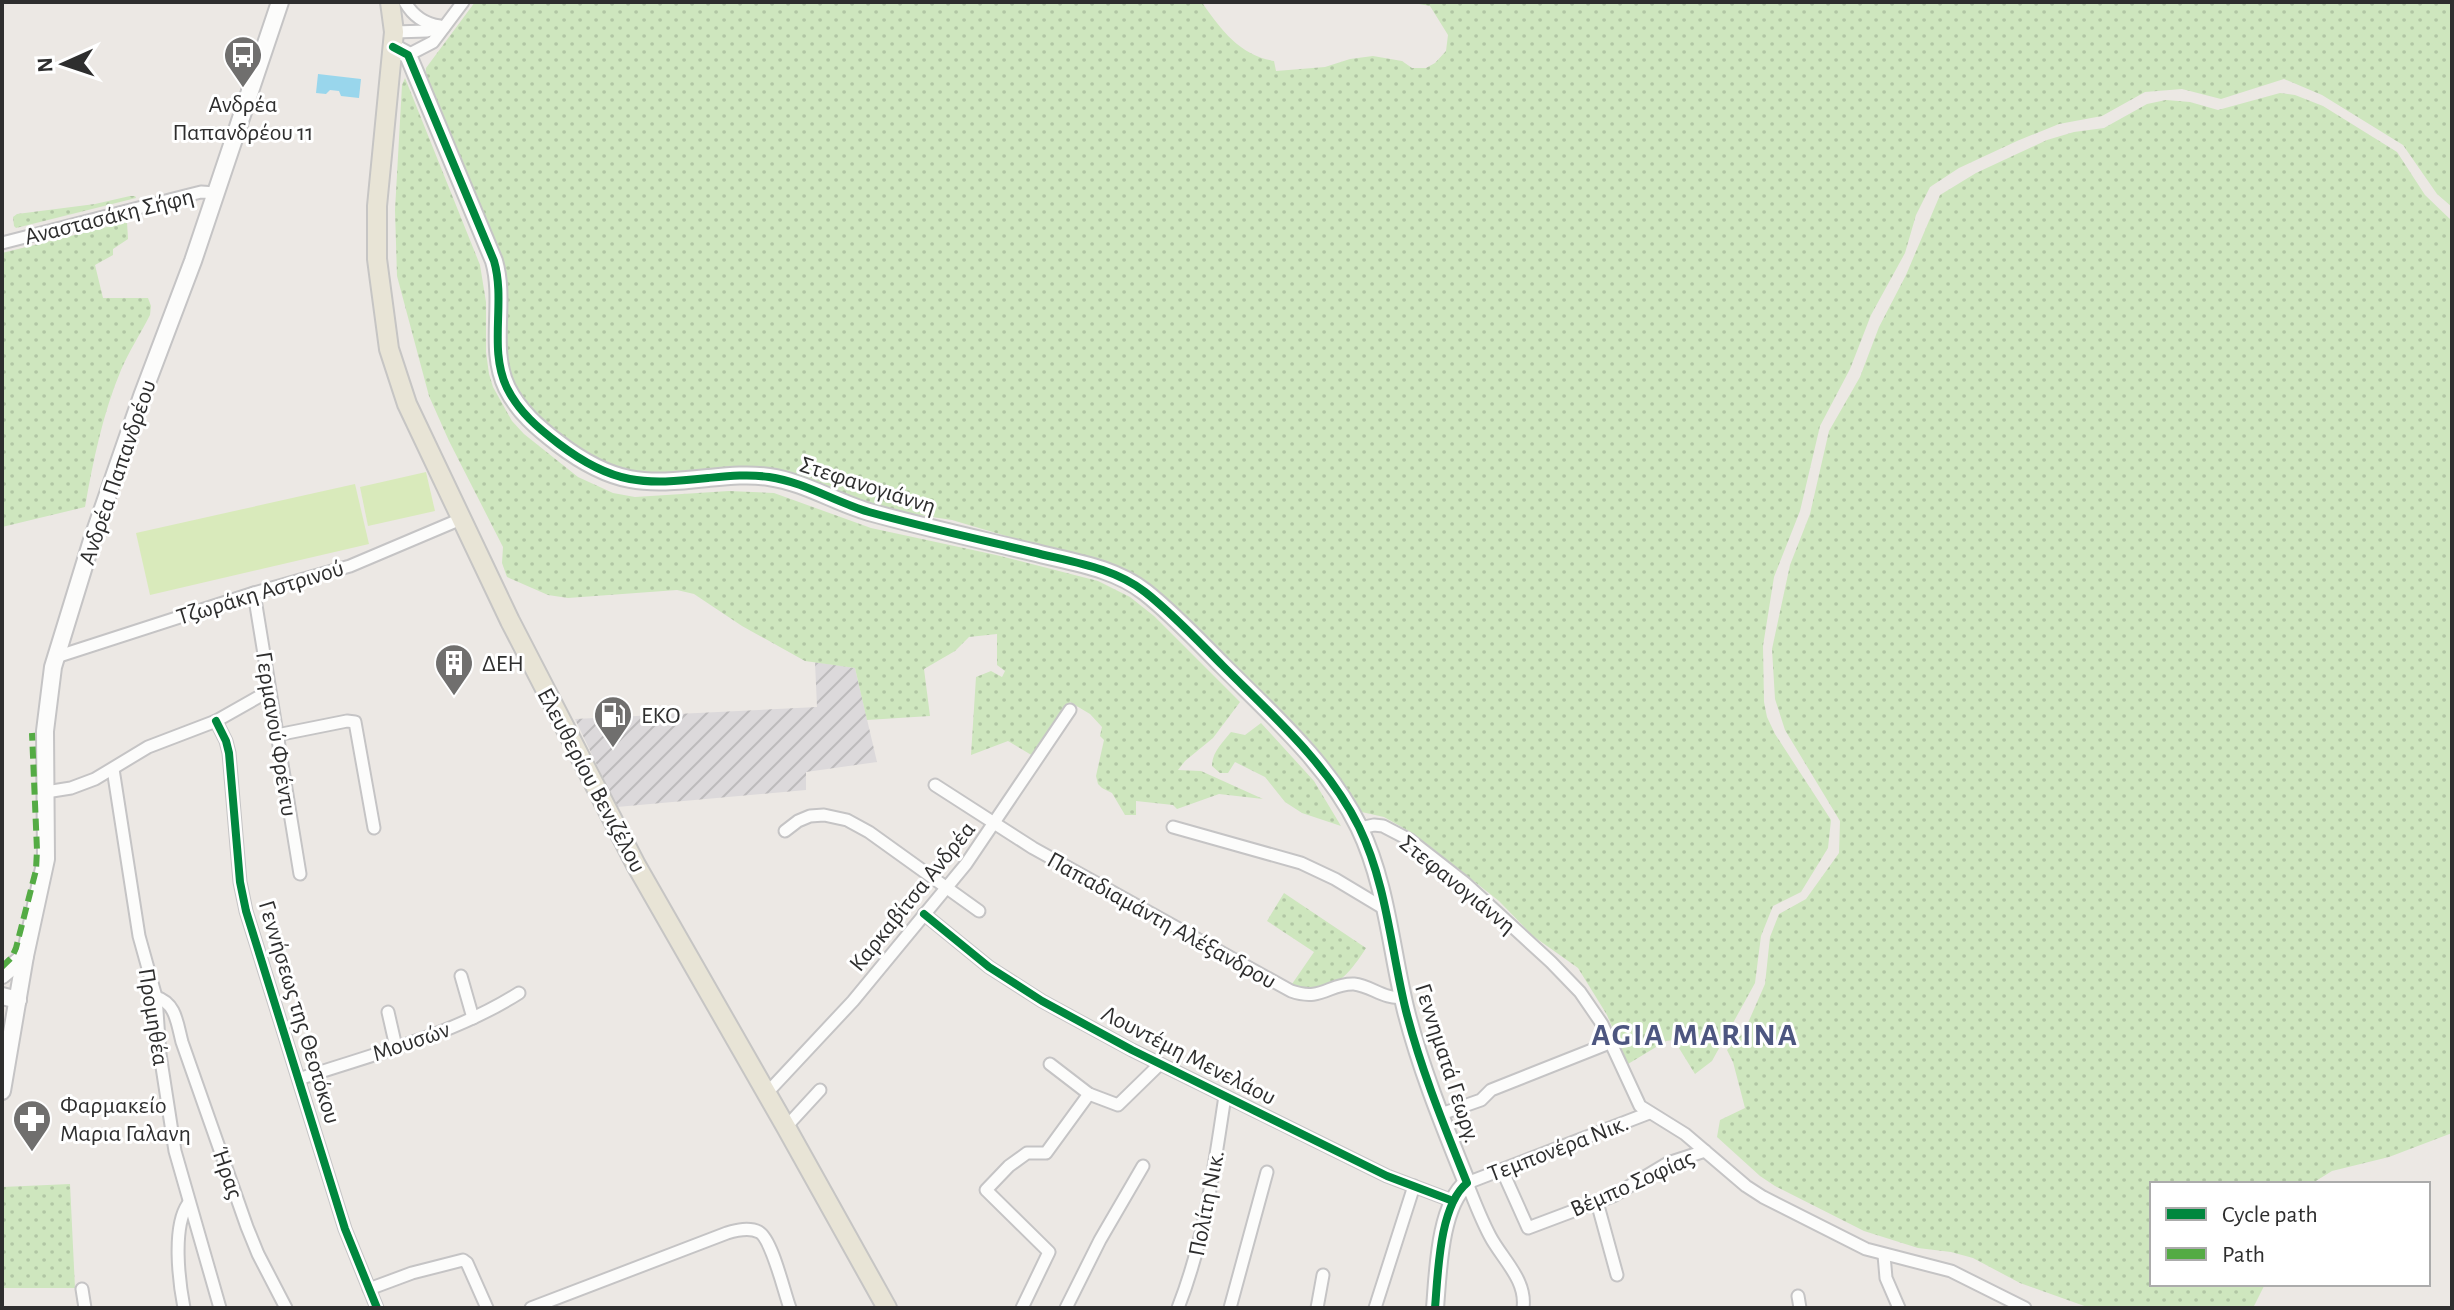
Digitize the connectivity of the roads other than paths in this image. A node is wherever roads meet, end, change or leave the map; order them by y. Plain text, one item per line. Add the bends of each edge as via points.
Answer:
1 (280, 2) edge
2 (390, 2) edge
3 (404, 2) edge
4 (463, 2) edge
5 (445, 27) junction
6 (398, 45) junction
7 (216, 193) junction
8 (2, 243) edge
9 (461, 519) junction
10 (254, 593) junction
11 (56, 657) junction
12 (269, 691) junction
13 (1070, 710) dead end
14 (216, 721) junction
15 (277, 735) junction
16 (113, 769) junction
17 (935, 785) dead end
18 (46, 792) junction
19 (995, 824) junction
20 (1173, 827) dead end
21 (374, 828) dead end
22 (1360, 828) junction
23 (785, 831) dead end
24 (300, 874) dead end
25 (947, 887) junction
26 (1385, 909) junction
27 (979, 911) dead end
28 (924, 914) junction
29 (25, 956) junction
30 (2, 975) edge
31 (461, 976) dead end
32 (519, 993) dead end
33 (156, 997) junction
34 (1403, 997) junction
35 (10, 1006) edge
36 (388, 1012) dead end
37 (473, 1018) junction
38 (1612, 1042) junction
39 (396, 1047) junction
40 (1050, 1064) dead end
41 (1160, 1064) junction
42 (299, 1079) junction
43 (3, 1083) edge
44 (820, 1090) dead end
45 (767, 1093) junction
46 (1089, 1094) junction
47 (1225, 1096) junction
48 (1649, 1113) junction
49 (1441, 1114) junction
50 (786, 1127) junction
51 (1705, 1151) junction
52 (1143, 1166) dead end
53 (1502, 1170) junction
54 (1267, 1172) dead end
55 (1467, 1183) junction
56 (1414, 1186) junction
57 (1453, 1201) junction
58 (1597, 1202) junction
59 (188, 1204) junction
60 (1884, 1255) junction
61 (1323, 1275) dead end
62 (1617, 1275) dead end
63 (82, 1289) dead end
64 (369, 1289) junction
65 (85, 1308) edge
66 (184, 1308) edge
67 (220, 1308) edge
68 (286, 1308) edge
69 (377, 1308) edge
70 (487, 1308) edge
71 (531, 1308) edge
72 (790, 1308) edge
73 (887, 1308) edge
74 (1022, 1308) edge
75 (1066, 1308) edge
76 (1178, 1308) edge
77 (1230, 1308) edge
78 (1317, 1308) edge
79 (1375, 1308) edge
80 (1435, 1308) edge
81 (1523, 1308) edge
82 (1899, 1308) edge
83 (2025, 1308) edge

1 - 7 street, Ανδρέα Παπανδρέου
2 - 6 main road
3 - 5 street via 422,21
3 - 6 main road
4 - 5 street
5 - 6 street
5 - 6 street via 433,42
6 - 9 main road, Ελευθερίου Βενιζέλου via 377,206 382,303 393,365 407,404
6 - 22 street, Στεφανογιάννη via 434,115 497,270 503,378 521,409 546,434 593,467 626,479 782,479 869,512 1122,577 1158,603 1285,727 1334,786
7 - 8 street, Αναστασάκη Σήφη via 185,196
7 - 11 street, Ανδρέα Παπανδρέου via 92,540
9 - 10 street, Τζωράκη Αστρινού via 350,566
9 - 45 main road, Ελευθερίου Βενιζέλου via 636,865
10 - 11 street, Τζωράκη Αστρινού
10 - 12 street, Γερμανού Φρέντυ
11 - 18 street, Ανδρέα Παπανδρέου via 45,717
12 - 14 street
12 - 15 street, Γερμανού Φρέντυ
13 - 19 street, Καρκαβίτσα Ανδρέα
14 - 16 street via 155,743
14 - 42 street, Γεννήσεως της Θεοτόκου via 227,745 244,901
15 - 21 street via 355,722
15 - 24 street, Γερμανού Φρέντυ
16 - 18 street via 86,783
16 - 33 street, Προμηθέα via 139,936
17 - 19 street, Παπαδιαμάντη Αλέξανδρου
18 - 29 street, Ανδρέα Παπανδρέου via 46,859
19 - 25 street, Καρκαβίτσα Ανδρέα
19 - 34 street, Παπαδιαμάντη Αλέξανδρου via 1291,991 1315,995 1353,984
20 - 26 street via 1301,863
22 - 26 street, Γεννηματά Γεωργ.
22 - 38 street, Στεφανογιάννη via 1391,830 1465,883 1563,973
23 - 25 street via 810,816 847,820
25 - 27 street
25 - 28 street, Καρκαβίτσα Ανδρέα
26 - 34 street, Γεννηματά Γεωργ.
28 - 41 street, Λουντέμη Μενελάου via 989,967 1042,1001
28 - 45 street, Καρκαβίτσα Ανδρέα
29 - 30 street
29 - 35 street, Ανδρέα Παπανδρέου
31 - 37 street
32 - 37 street, Μουσών
33 - 59 street, Προμηθέα via 170,1124
33 - 68 street, Ήρας via 175,1014 247,1227
34 - 49 street, Γεννηματά Γεωργ.
35 - 43 street
36 - 39 street
37 - 39 street, Μουσών
38 - 48 street, Στεφανογιάννη via 1638,1104
38 - 49 street
39 - 42 street, Μουσών
40 - 46 street
41 - 46 street via 1118,1105
41 - 47 street, Λουντέμη Μενελάου
42 - 64 street, Γεννήσεως της Θεοτόκου
44 - 50 street
45 - 50 main road, Ελευθερίου Βενιζέλου
46 - 74 street via 1046,1153 1027,1153 986,1190 1049,1252
47 - 56 street, Λουντέμη Μενελάου
47 - 76 street, Πολίτη Νικ. via 1205,1223
48 - 51 street, Στεφανογιάννη
48 - 53 street, Τεμπονέρα Νικ.
49 - 55 street, Γεννηματά Γεωργ.
50 - 73 main road, Ελευθερίου Βενιζέλου
51 - 58 street, Βέμπο Σοφίας via 1668,1163
51 - 60 street, Στεφανογιάννη via 1763,1197
52 - 75 street
53 - 55 street, Τεμπονέρα Νικ.
53 - 58 street, Βέμπο Σοφίας via 1528,1228
54 - 77 street
55 - 57 street
55 - 81 street via 1491,1238 1521,1286
56 - 57 street, Λουντέμη Μενελάου
56 - 79 street
57 - 80 street
58 - 62 street
59 - 66 street via 178,1267
59 - 67 street, Προμηθέα
60 - 82 street via 1886,1278
60 - 83 street, Στεφανογιάννη via 1951,1271
61 - 78 street
63 - 65 street
64 - 69 street, Γεννήσεως της Θεοτόκου
64 - 70 street via 463,1260
71 - 72 street via 744,1230 758,1231 768,1242

